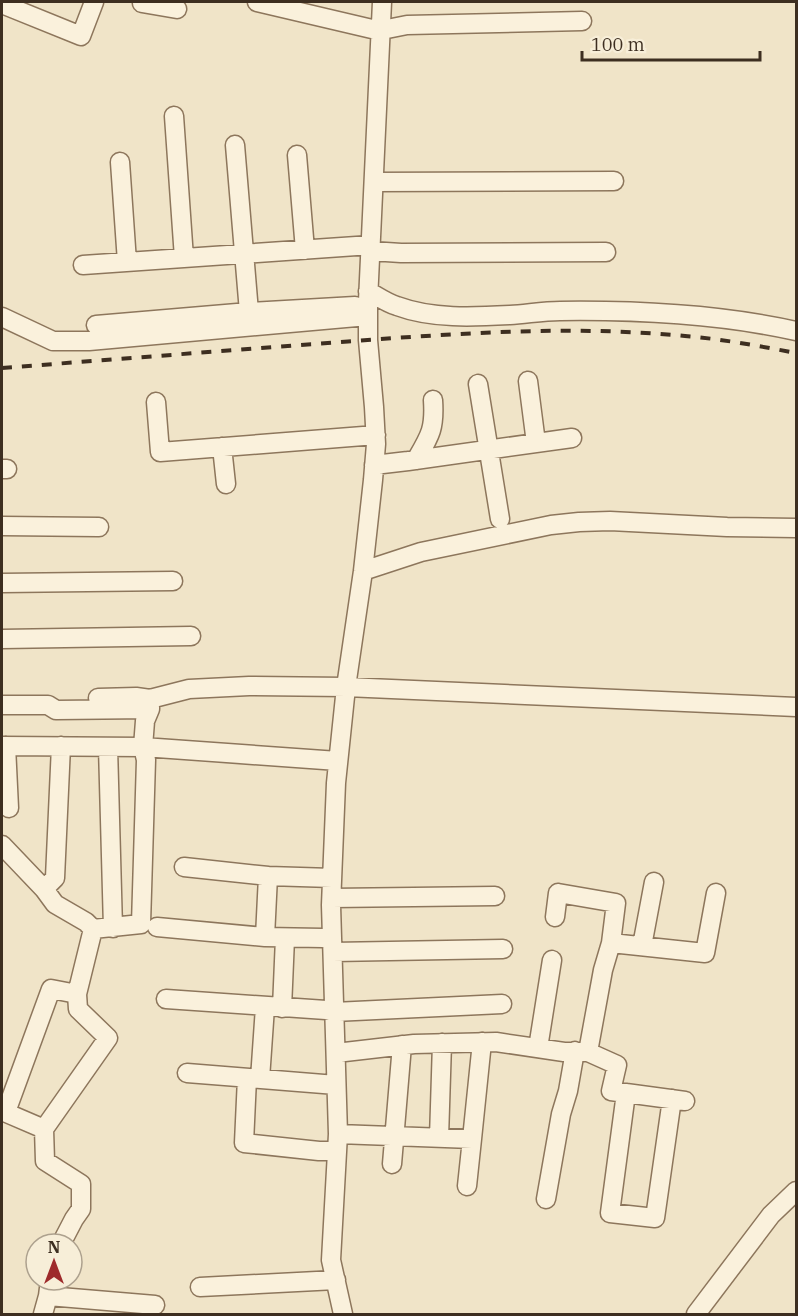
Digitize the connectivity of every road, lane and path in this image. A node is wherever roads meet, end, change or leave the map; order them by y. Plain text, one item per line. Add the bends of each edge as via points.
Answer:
1 (94, 2) edge
2 (136, 2) edge
3 (257, 2) edge
4 (382, 2) edge
5 (2, 4) edge
6 (177, 9) dead end
7 (582, 21) dead end
8 (382, 30) junction
9 (174, 116) dead end
10 (235, 145) dead end
11 (297, 155) dead end
12 (120, 162) dead end
13 (614, 181) dead end
14 (374, 182) junction
15 (371, 248) junction
16 (305, 250) junction
17 (606, 252) dead end
18 (244, 254) junction
19 (184, 258) junction
20 (127, 262) junction
21 (83, 265) dead end
22 (368, 304) junction
23 (249, 312) junction
24 (2, 317) edge
25 (96, 325) dead end
26 (796, 332) edge
27 (528, 381) dead end
28 (478, 384) dead end
29 (433, 400) dead end
30 (156, 402) dead end
31 (376, 435) junction
32 (572, 438) dead end
33 (536, 443) junction
34 (222, 447) junction
35 (489, 450) junction
36 (416, 460) junction
37 (374, 465) junction
38 (226, 484) dead end
39 (500, 519) dead end
40 (2, 526) edge
41 (99, 527) dead end
42 (796, 528) edge
43 (363, 571) junction
44 (173, 581) dead end
45 (2, 583) edge
46 (191, 636) dead end
47 (2, 639) edge
48 (346, 687) junction
49 (150, 704) junction
50 (2, 705) edge
51 (796, 707) edge
52 (4, 746) edge
53 (61, 746) junction
54 (108, 747) junction
55 (143, 747) junction
56 (338, 761) junction
57 (9, 808) dead end
58 (2, 845) edge
59 (184, 867) dead end
60 (268, 876) junction
61 (332, 878) junction
62 (654, 882) dead end
63 (44, 889) junction
64 (716, 893) dead end
65 (495, 896) dead end
66 (332, 898) junction
67 (555, 916) dead end
68 (157, 927) dead end
69 (113, 928) junction
70 (93, 929) junction
71 (265, 937) junction
72 (285, 938) junction
73 (611, 943) junction
74 (333, 946) junction
75 (642, 946) junction
76 (503, 949) dead end
77 (552, 960) dead end
78 (77, 994) junction
79 (166, 999) dead end
80 (502, 1004) dead end
81 (274, 1007) junction
82 (334, 1012) junction
83 (482, 1042) junction
84 (442, 1043) junction
85 (402, 1045) junction
86 (538, 1048) junction
87 (582, 1052) junction
88 (336, 1053) junction
89 (187, 1073) dead end
90 (254, 1078) junction
91 (336, 1085) junction
92 (626, 1093) junction
93 (4, 1111) edge
94 (44, 1129) junction
95 (395, 1136) junction
96 (439, 1138) junction
97 (472, 1139) junction
98 (337, 1142) junction
99 (392, 1164) dead end
100 (467, 1186) dead end
101 (796, 1191) edge
102 (546, 1199) dead end
103 (67, 1232) edge
104 (336, 1280) junction
105 (200, 1287) dead end
106 (48, 1292) edge
107 (74, 1292) edge
108 (155, 1305) dead end
109 (43, 1314) edge
110 (343, 1314) edge
111 (696, 1314) edge

1 - 5 street via 81,36
2 - 6 street
3 - 8 street
4 - 8 street
7 - 8 street via 407,25
8 - 14 street
9 - 19 street
10 - 18 street
11 - 16 street
12 - 20 street
13 - 14 street
14 - 15 street
15 - 16 street
15 - 17 street via 401,253
15 - 22 street
16 - 18 street
18 - 19 street
18 - 23 street
19 - 20 street
20 - 21 street
22 - 23 street
22 - 24 street via 89,341 53,340
22 - 26 street via 441,316 652,312
22 - 31 street
23 - 25 street
27 - 33 street
28 - 35 street
29 - 36 street via 430,434
30 - 34 street via 160,452
31 - 34 street
31 - 37 street
32 - 33 street
33 - 35 street
34 - 38 street
35 - 36 street
35 - 39 street
36 - 37 street
37 - 43 street
40 - 41 street
42 - 43 street via 579,522 421,552
43 - 48 street
44 - 45 street
46 - 47 street
48 - 49 street via 189,689
48 - 51 street
48 - 56 street
49 - 50 street via 56,710 48,705
49 - 55 street
52 - 53 street
52 - 57 street
53 - 54 street
53 - 63 street via 55,878
54 - 55 street
54 - 69 street
55 - 56 street
55 - 69 street via 146,760 141,924
56 - 61 street
58 - 63 street
59 - 60 street
60 - 61 street
60 - 71 street
61 - 66 street
62 - 75 street
63 - 70 street via 55,904
64 - 75 street via 705,953
65 - 66 street
66 - 74 street
67 - 73 street via 558,893 616,903
68 - 71 street
69 - 70 street
70 - 78 street
71 - 72 street
72 - 74 street via 323,938
72 - 81 street
73 - 75 street
73 - 87 street
74 - 76 street
74 - 82 street
77 - 86 street
78 - 93 street via 51,989
78 - 94 street via 78,1009 108,1038
79 - 81 street
80 - 82 street
81 - 82 street
81 - 90 street
82 - 88 street
83 - 84 street
83 - 86 street
83 - 97 street
84 - 85 street
84 - 96 street
85 - 88 street
85 - 95 street
86 - 87 street
87 - 92 street via 617,1065 611,1091
87 - 102 street via 561,1114
88 - 91 street
89 - 90 street
90 - 91 street
90 - 98 street via 244,1143 319,1151
91 - 98 street
92 - 92 street via 610,1213 661,1219 678,1100
93 - 94 street
94 - 103 street via 45,1161 81,1184 81,1209
95 - 96 street
95 - 98 street
95 - 99 street
96 - 97 street
97 - 100 street
98 - 104 street via 331,1260
101 - 111 street via 771,1215
104 - 105 street
104 - 110 street
106 - 109 street
107 - 108 street

